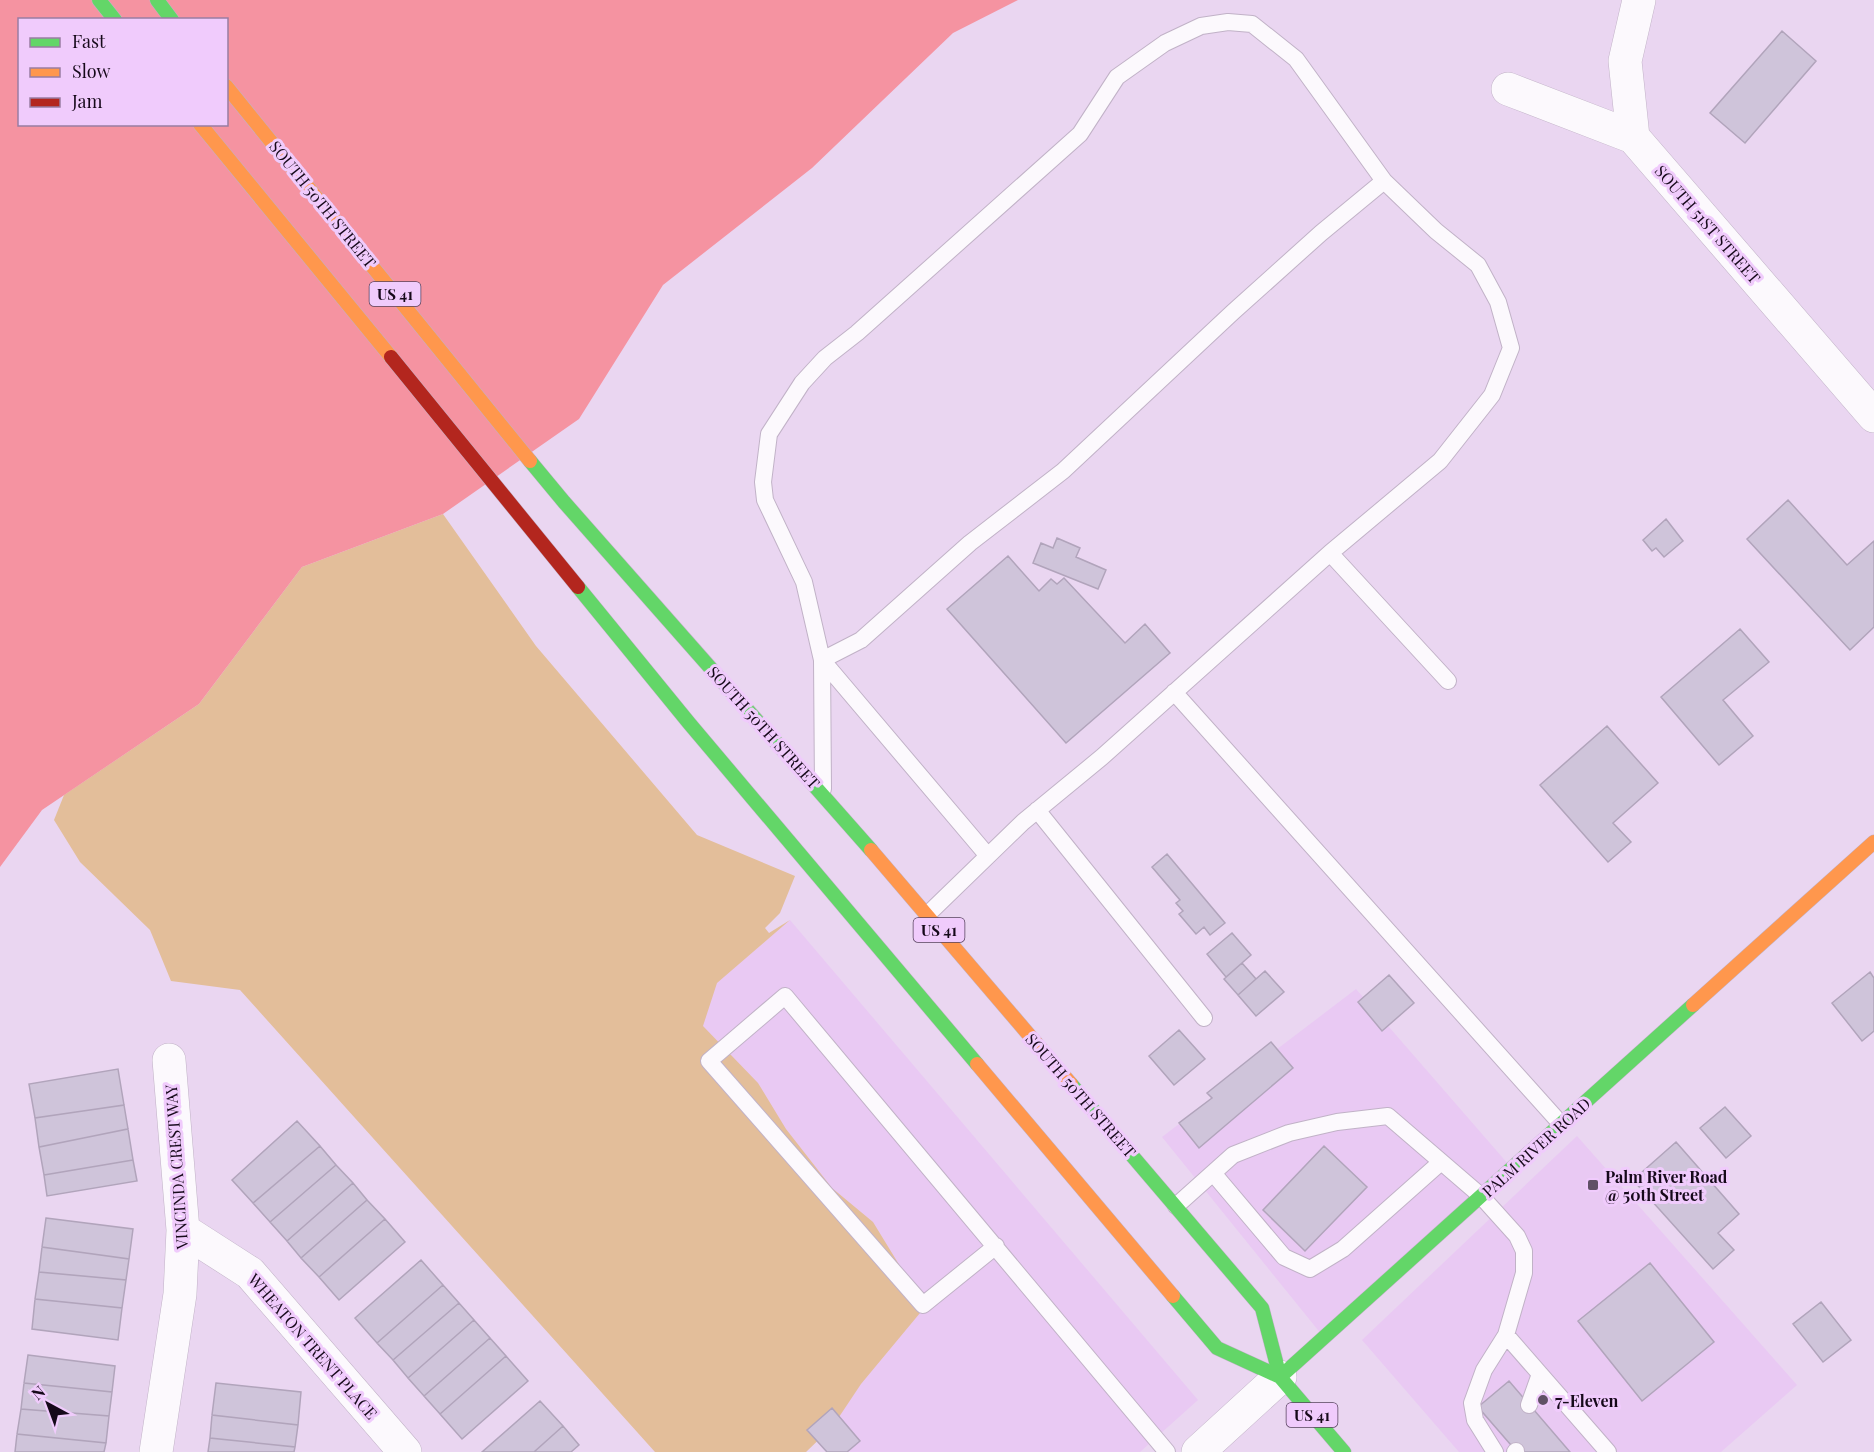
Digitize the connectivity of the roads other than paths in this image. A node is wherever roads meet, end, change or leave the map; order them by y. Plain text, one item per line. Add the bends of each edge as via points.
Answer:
1 (99, 0) edge
2 (157, 0) edge
3 (1639, 0) edge
4 (113, 18) edge
5 (170, 18) edge
6 (228, 88) edge
7 (1508, 89) dead end
8 (202, 126) edge
9 (1633, 137) junction
10 (1384, 181) junction
11 (1874, 417) edge
12 (1330, 553) junction
13 (822, 660) junction
14 (1448, 681) dead end
15 (1174, 692) junction
16 (823, 793) junction
17 (1037, 810) junction
18 (1874, 842) edge
19 (988, 856) junction
20 (927, 915) junction
21 (1204, 1018) dead end
22 (169, 1060) dead end
23 (1560, 1124) junction
24 (1441, 1162) junction
25 (1213, 1173) junction
26 (1481, 1196) junction
27 (1176, 1206) junction
28 (183, 1230) junction
29 (996, 1246) junction
30 (1506, 1335) junction
31 (1540, 1374) junction
32 (1280, 1377) junction
33 (1529, 1405) dead end
34 (156, 1452) edge
35 (405, 1452) edge
36 (1167, 1452) edge
37 (1198, 1452) edge
38 (1344, 1452) edge
39 (1495, 1452) edge
40 (1608, 1452) edge

1 - 4 main road
2 - 5 main road
3 - 9 street via 1624,61
6 - 16 main road, SOUTH 50TH STREET / US 41 via 564,502
7 - 9 street
8 - 32 main road, SOUTH 50TH STREET / US 41 via 704,741 1217,1348
9 - 11 street, SOUTH 51ST STREET
10 - 12 lane via 1478,265 1498,302 1511,348 1492,395 1440,461
10 - 13 lane via 1286,265 1063,471 970,543 861,640
10 - 13 lane via 1296,59 1252,24 1201,26 1166,43 1117,78 1080,134 825,358 802,383 769,434 763,482 765,500 804,582
12 - 14 lane
12 - 15 lane
13 - 16 lane
13 - 19 lane
15 - 17 lane
15 - 23 lane
16 - 20 main road, SOUTH 50TH STREET / US 41
17 - 19 lane
17 - 21 lane
18 - 23 main road, PALM RIVER ROAD
19 - 20 lane
20 - 27 main road, SOUTH 50TH STREET / US 41
22 - 28 street, VINCINDA CREST WAY
23 - 26 main road, PALM RIVER ROAD
24 - 25 lane via 1388,1116 1289,1132 1233,1155
24 - 25 lane via 1343,1249 1310,1269 1284,1257
24 - 26 lane
25 - 27 lane
26 - 30 lane via 1517,1236 1524,1251 1524,1273
26 - 32 main road, PALM RIVER ROAD
27 - 32 main road, SOUTH 50TH STREET / US 41 via 1262,1308
28 - 34 street, VINCINDA CREST WAY via 180,1294
28 - 35 street, WHEATON TRENT PLACE via 250,1273
29 - 29 lane via 785,996 709,1061 923,1305
29 - 36 lane
30 - 31 lane
30 - 39 lane via 1484,1370 1472,1403 1475,1420
31 - 33 lane
31 - 40 lane
32 - 37 street, PALM RIVER ROAD
32 - 38 main road, SOUTH 50TH STREET / US 41

